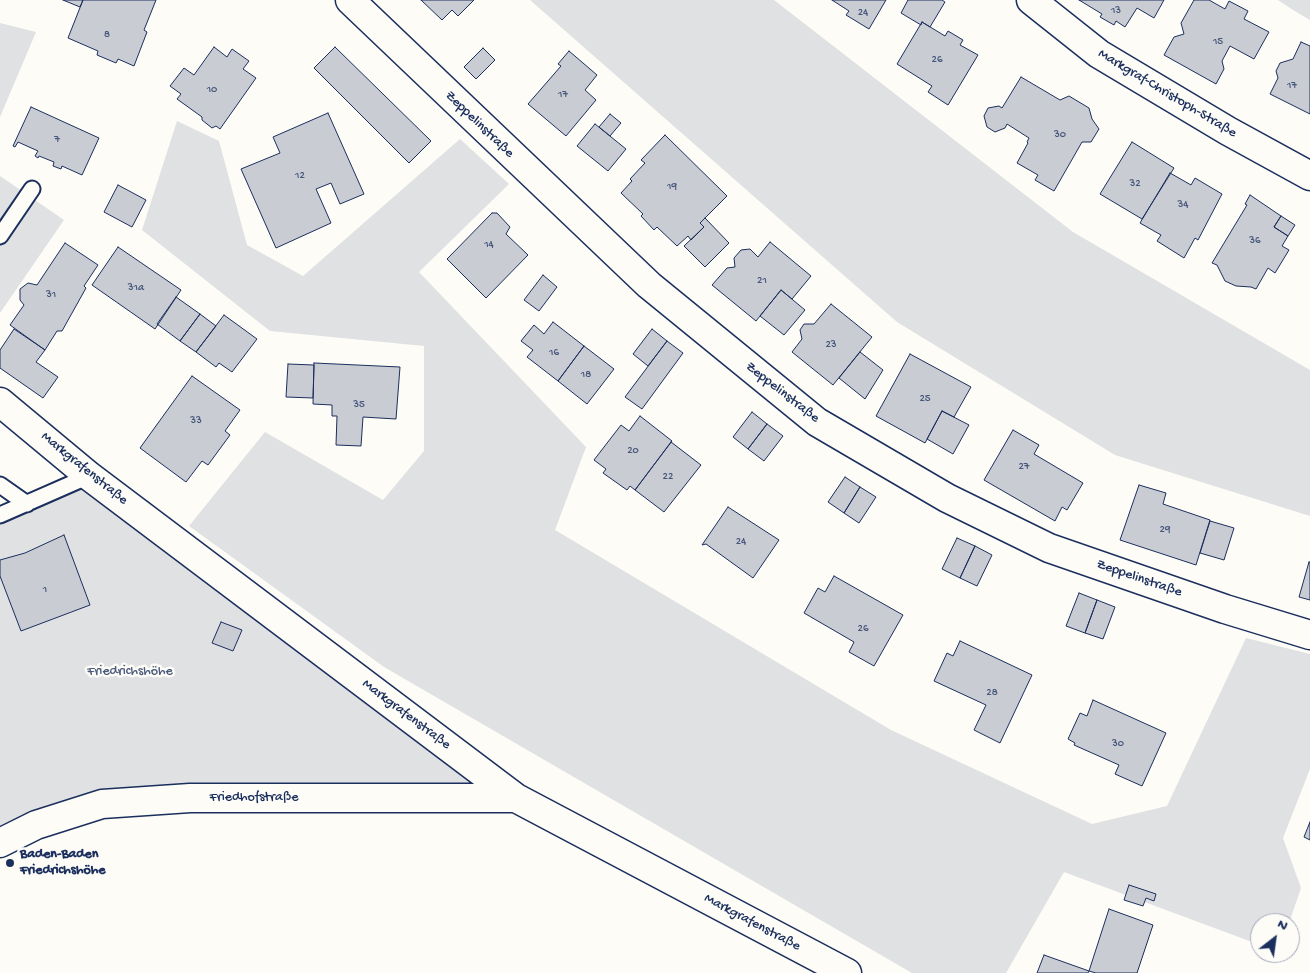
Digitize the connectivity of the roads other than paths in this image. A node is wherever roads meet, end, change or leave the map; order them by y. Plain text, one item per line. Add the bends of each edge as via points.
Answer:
1 (350, 0) edge
2 (1031, 0) edge
3 (1310, 176) edge
4 (32, 189) dead end
5 (0, 236) edge
6 (0, 402) edge
7 (89, 476) junction
8 (0, 485) edge
9 (27, 504) junction
10 (0, 516) edge
11 (1310, 635) edge
12 (516, 798) junction
13 (0, 843) edge
14 (847, 973) edge

1 - 11 street, Zeppelinstraße via 649,285 817,422 947,498 1049,548
2 - 3 street, Markgraf-Christoph-Straße via 1099,54
4 - 5 lane
6 - 7 street, Markgrafenstraße
7 - 9 lane
7 - 12 street, Markgrafenstraße
8 - 9 lane
9 - 10 lane
12 - 13 street, Friedhofstraße via 190,798 102,804 36,825
12 - 14 street, Markgrafenstraße

